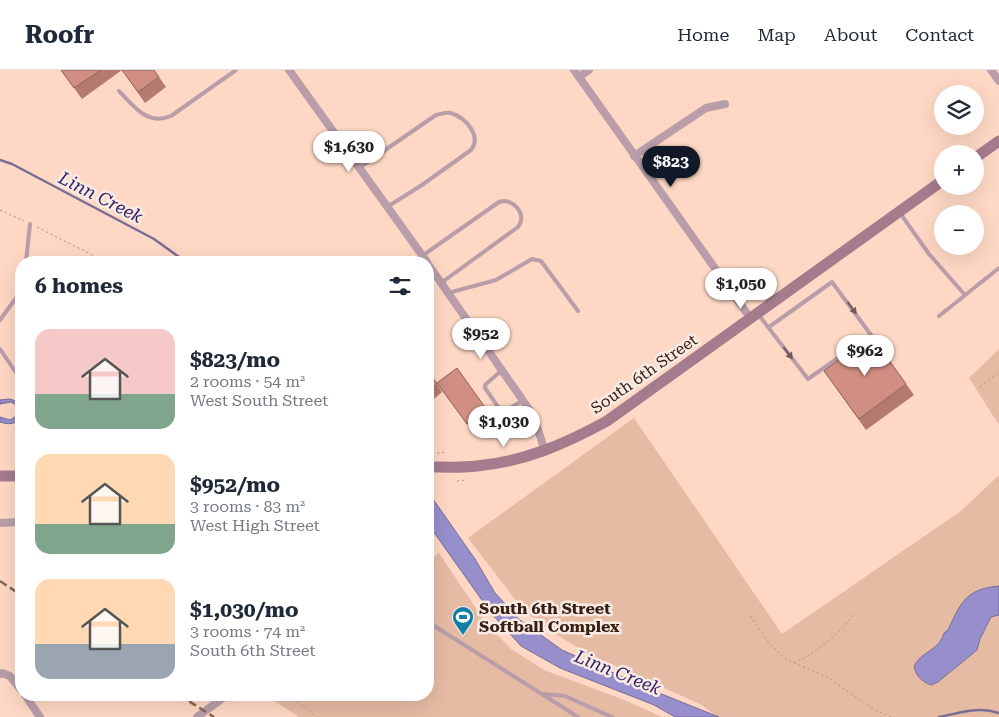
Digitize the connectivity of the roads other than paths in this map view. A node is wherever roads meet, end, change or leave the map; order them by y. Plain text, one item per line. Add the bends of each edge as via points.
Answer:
1 (236, 70) edge
2 (290, 70) edge
3 (574, 70) edge
4 (589, 70) edge
5 (992, 70) edge
6 (579, 77) junction
7 (999, 81) edge
8 (119, 91) dead end
9 (725, 104) dead end
10 (999, 141) edge
11 (984, 152) edge
12 (634, 156) junction
13 (359, 168) junction
14 (934, 188) edge
15 (387, 207) junction
16 (900, 212) junction
17 (30, 224) road end
18 (27, 256) edge
19 (421, 256) edge
20 (431, 256) edge
21 (999, 268) edge
22 (434, 273) edge
23 (441, 283) junction
24 (448, 293) junction
25 (965, 296) junction
26 (15, 299) edge
27 (578, 311) dead end
28 (939, 316) dead end
29 (754, 317) junction
30 (0, 320) edge
31 (769, 327) junction
32 (0, 349) edge
33 (502, 370) junction
34 (15, 371) edge
35 (523, 400) junction
36 (545, 451) junction
37 (434, 468) edge
38 (0, 476) edge
39 (15, 476) edge
40 (15, 522) edge
41 (0, 523) edge
42 (434, 626) edge
43 (0, 674) edge
44 (15, 681) edge
45 (543, 694) junction
46 (29, 701) edge
47 (219, 701) edge
48 (40, 717) edge
49 (197, 717) edge
50 (578, 717) edge
51 (612, 717) edge

1 - 8 lane via 162,119 145,116
2 - 13 street
3 - 6 street
4 - 6 street
5 - 7 street
6 - 12 street
9 - 12 street via 706,108
10 - 11 main road
12 - 29 street
13 - 15 street
13 - 15 lane via 436,115 452,113 472,129 476,137 471,150
14 - 16 main road, South 6th Street
15 - 19 street
16 - 25 lane via 929,254
16 - 29 main road, South 6th Street
17 - 18 lane
20 - 23 lane via 499,202 511,201 519,210 522,222 518,227
21 - 25 lane
22 - 23 street
23 - 24 street
24 - 27 lane via 496,280 532,259 541,261
24 - 33 street
25 - 28 lane
26 - 30 lane
29 - 31 lane
29 - 36 main road, South 6th Street via 608,422
31 - 31 lane via 808,379 871,335 832,282
32 - 34 lane
33 - 35 street
33 - 35 lane via 485,385 501,411 507,411
35 - 36 street via 534,415
36 - 37 main road, South 6th Street via 467,467
38 - 39 main road
40 - 41 street
42 - 45 lane
43 - 44 street
45 - 50 lane
45 - 51 lane via 565,696
46 - 48 street
47 - 49 street

